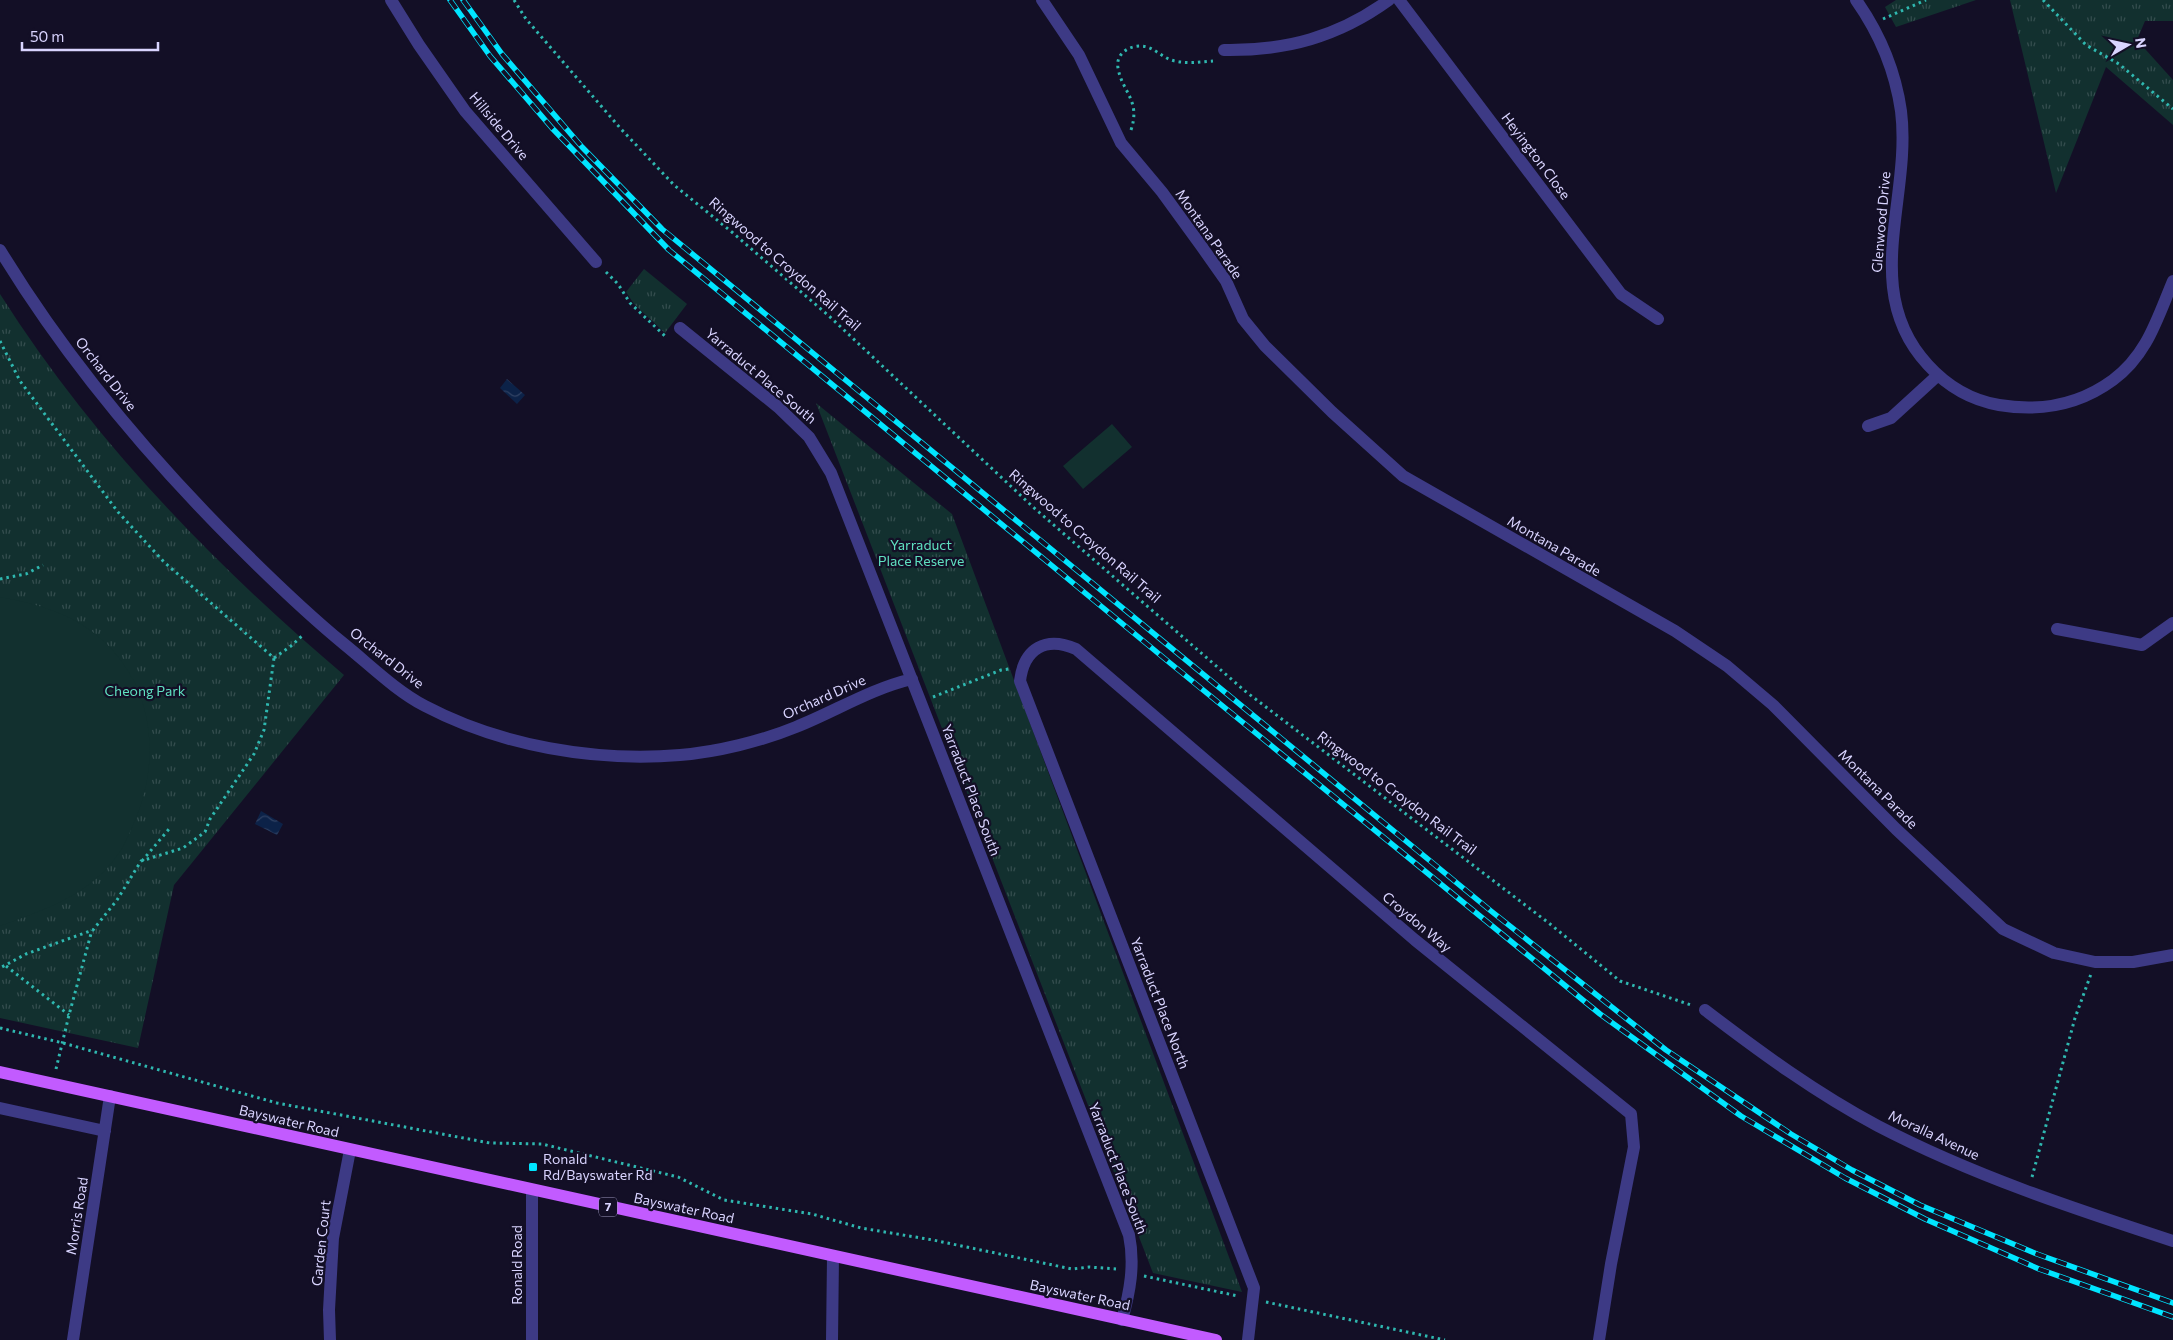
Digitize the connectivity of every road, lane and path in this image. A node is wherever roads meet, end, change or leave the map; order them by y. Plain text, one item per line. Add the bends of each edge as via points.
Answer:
1 (392, 0) edge
2 (514, 0) edge
3 (1042, 0) edge
4 (1389, 0) edge
5 (1399, 0) edge
6 (1856, 0) edge
7 (1926, 0) edge
8 (2043, 0) edge
9 (1873, 24) junction
10 (1224, 50) joint
11 (2173, 109) edge
12 (1121, 143) junction
13 (0, 250) edge
14 (596, 262) joint
15 (2173, 282) edge
16 (1658, 319) dead end
17 (680, 328) joint
18 (0, 341) edge
19 (1937, 376) junction
20 (1868, 426) dead end
21 (43, 565) dead end
22 (0, 579) edge
23 (2173, 624) edge
24 (2057, 629) dead end
25 (304, 634) dead end
26 (274, 658) junction
27 (1022, 667) junction
28 (912, 679) junction
29 (921, 702) junction
30 (169, 829) dead end
31 (141, 861) junction
32 (93, 930) junction
33 (2173, 955) edge
34 (2095, 962) junction
35 (6, 966) junction
36 (0, 968) edge
37 (1705, 1010) joint
38 (69, 1015) junction
39 (0, 1028) edge
40 (62, 1043) junction
41 (0, 1072) edge
42 (53, 1084) junction
43 (110, 1096) junction
44 (0, 1108) edge
45 (105, 1132) junction
46 (350, 1150) junction
47 (532, 1190) junction
48 (2028, 1192) junction
49 (2173, 1241) edge
50 (833, 1256) junction
51 (1131, 1274) junction
52 (1252, 1299) junction
53 (1122, 1320) junction
54 (74, 1340) edge
55 (330, 1340) edge
56 (532, 1340) edge
57 (832, 1340) edge
58 (1216, 1340) edge
59 (1248, 1340) edge
60 (1445, 1340) edge
61 (1599, 1340) edge

1 - 14 street, Hillside Drive via 465,110
2 - 37 path, Ringwood to Croydon Rail Trail via 526,19 621,129 674,185 734,232 829,316 1032,507 1245,691 1620,981
3 - 12 street, Montana Parade via 1079,55
4 - 10 street via 1365,17 1325,35 1281,47 1253,51
5 - 16 street, Heyington Close via 1621,294
6 - 9 street, Glenwood Drive
7 - 9 path
8 - 11 path via 2086,45 2119,64
9 - 19 street, Glenwood Drive via 1894,77 1901,111 1903,145 1891,282 1905,332 1917,354
10 - 12 path via 1221,57 1214,60 1191,63 1168,59 1146,47 1121,53 1118,69 1133,104 1134,120
12 - 34 street, Montana Parade via 1162,192 1226,281 1243,319 1264,346 1403,476 1675,631 1727,666 1773,704 1902,835 2002,929 2054,953
13 - 28 street, Orchard Drive via 65,346 114,410 185,493 316,622 423,705 470,726 557,749 629,757 682,755 735,746 795,728 865,694
14 - 17 path via 618,284 630,303 669,340
15 - 19 street, Glenwood Drive via 2148,342 2126,371 2090,394 2058,406 2014,408 1985,402 1957,391
17 - 28 street, Yarraduct Place South via 809,436 832,473
18 - 26 path via 20,381 118,512 164,562
19 - 20 street via 1890,418
21 - 22 path via 26,574
23 - 24 street via 2142,644
25 - 26 path
26 - 31 path via 264,730 254,754 204,832 183,848
27 - 29 path via 1001,670
27 - 52 street, Yarraduct Place North via 1020,681 1254,1288
27 - 61 street, Croydon Way via 1038,647 1051,642 1076,649 1415,940 1631,1114 1634,1147 1610,1264
28 - 29 street, Yarraduct Place South
29 - 51 street, Yarraduct Place South via 1129,1235
30 - 31 path
31 - 32 path via 117,900
32 - 35 path via 26,954
32 - 38 path
33 - 34 street, Montana Parade via 2133,962
34 - 48 path via 2075,1018
35 - 36 path
35 - 38 path
37 - 48 street, Moralla Avenue via 1770,1060 1876,1125 1941,1157
38 - 40 path
39 - 40 path
40 - 42 path
40 - 51 path via 277,1103 490,1143 542,1144 678,1177 724,1200 812,1214 861,1228 1072,1270 1113,1268
41 - 42 main road, Bayswater Road / 7
42 - 43 main road, Bayswater Road / 7
43 - 45 street, Morris Road
43 - 46 main road, Bayswater Road / 7
44 - 45 street
45 - 54 street, Morris Road
46 - 47 main road, Bayswater Road / 7
46 - 55 street, Garden Court via 333,1238
47 - 50 main road, Bayswater Road / 7
47 - 56 street, Ronald Road
48 - 49 street, Moralla Avenue
50 - 53 main road, Bayswater Road / 7
50 - 57 street
51 - 52 path
51 - 53 street, Yarraduct Place South
52 - 59 street, Yarraduct Place North
52 - 60 path
53 - 58 main road, Bayswater Road / 7

